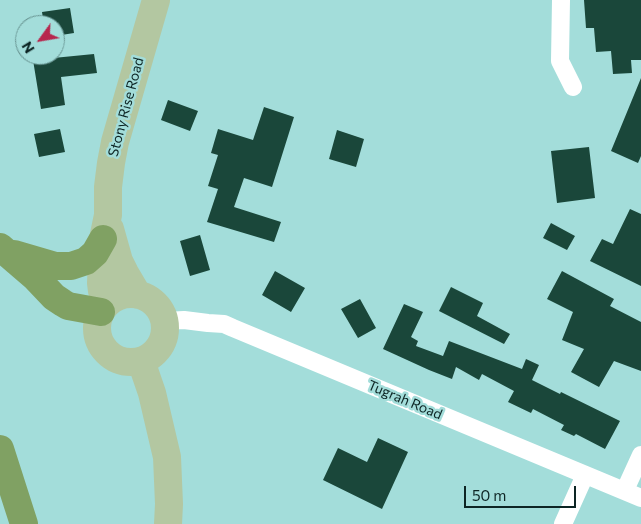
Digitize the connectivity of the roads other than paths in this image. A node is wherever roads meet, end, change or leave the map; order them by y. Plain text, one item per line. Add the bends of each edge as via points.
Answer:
1 (156, 0) edge
2 (561, 0) edge
3 (574, 87) dead end
4 (106, 227) junction
5 (4, 250) edge
6 (138, 294) junction
7 (104, 307) junction
8 (165, 321) junction
9 (141, 361) junction
10 (0, 449) edge
11 (641, 456) edge
12 (585, 475) junction
13 (625, 490) junction
14 (641, 498) edge
15 (24, 524) edge
16 (168, 524) edge
17 (563, 524) edge

1 - 4 main road, Stony Rise Road via 115,142
2 - 3 street via 560,61
4 - 5 highway via 95,253 86,261 71,266 55,266
4 - 6 main road, Stony Rise Road via 119,261
4 - 7 main road, Stony Rise Road via 101,282
5 - 7 highway via 68,306
6 - 7 main road via 122,295
6 - 8 main road via 155,304
7 - 9 main road via 97,324 103,347 123,361
8 - 9 main road via 162,343 156,352
8 - 12 street, Tugrah Road via 224,324
9 - 16 main road via 167,458
10 - 15 highway
11 - 13 street
12 - 13 street, Tugrah Road
12 - 17 street
13 - 14 street, Tugrah Road

